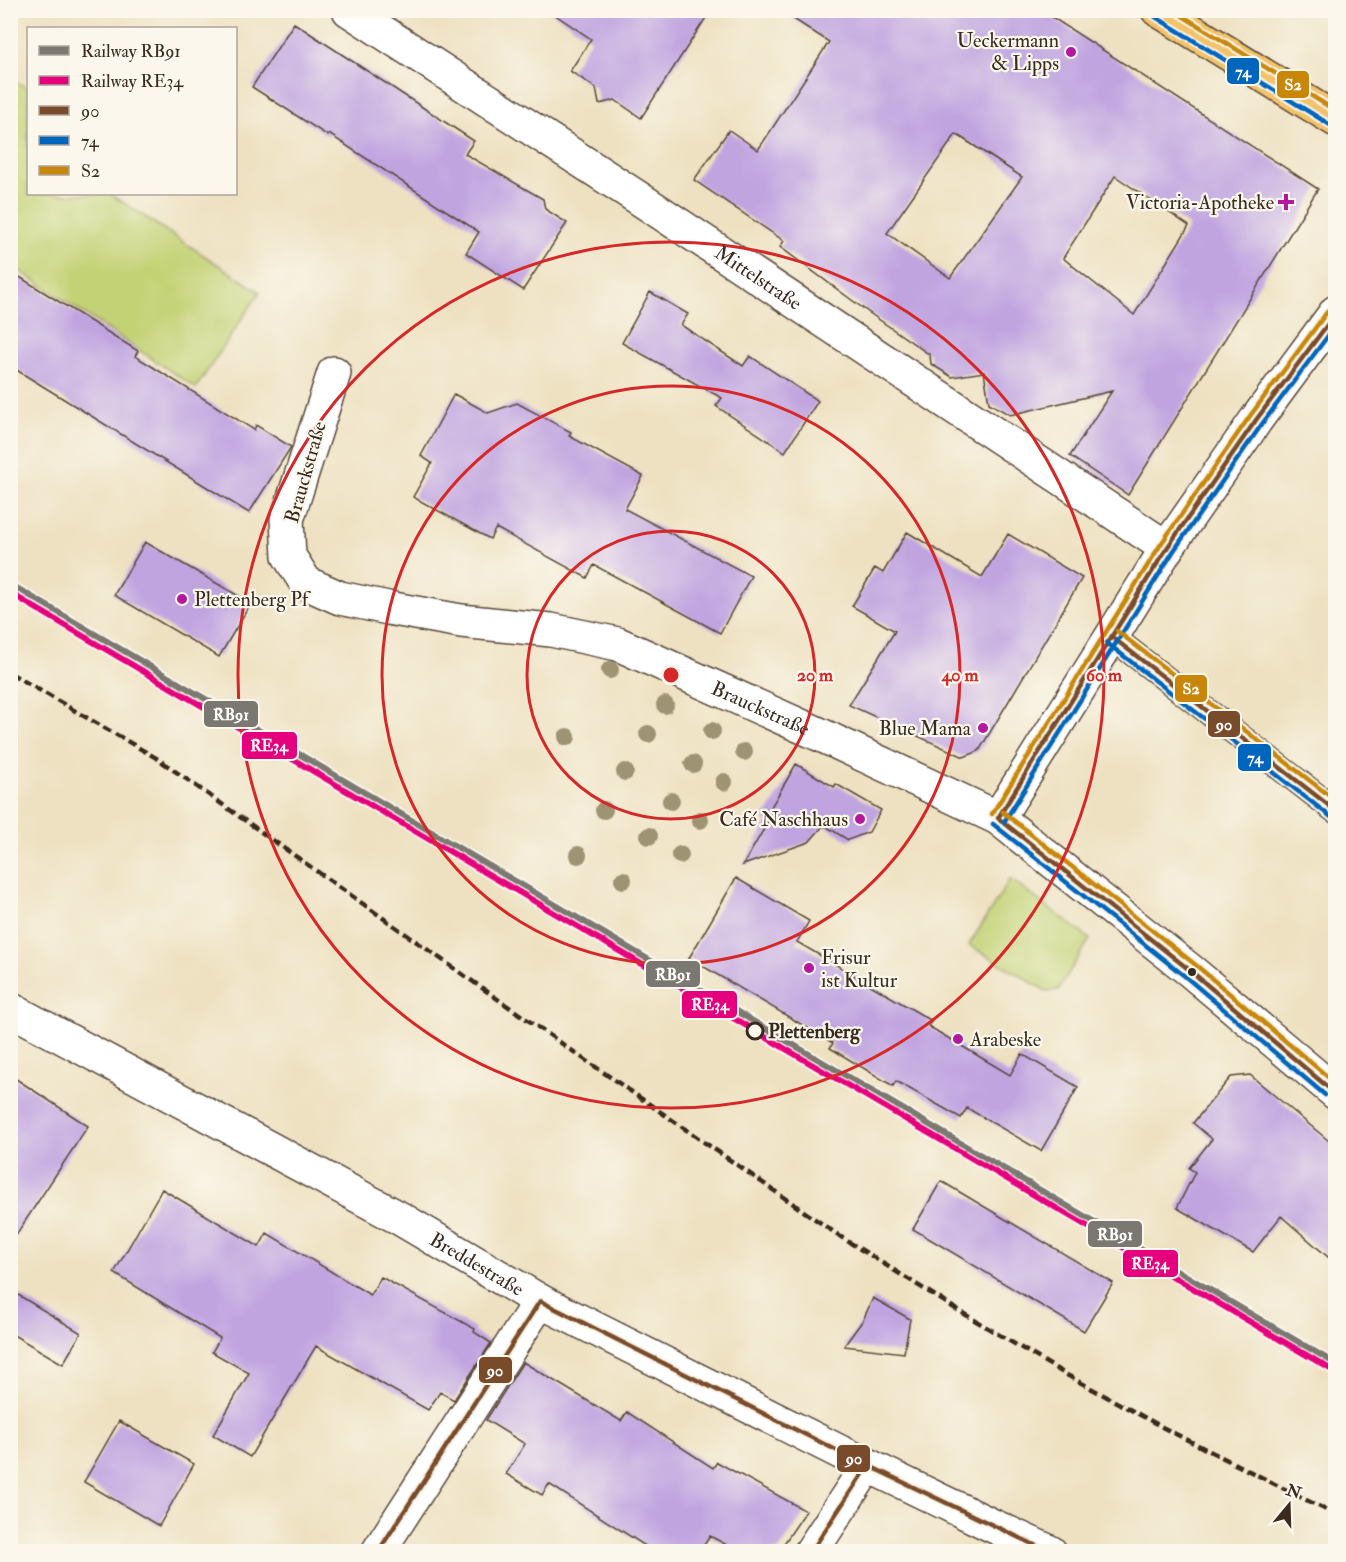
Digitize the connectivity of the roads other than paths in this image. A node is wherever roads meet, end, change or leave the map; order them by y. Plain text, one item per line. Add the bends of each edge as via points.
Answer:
1 (349, 10) edge
2 (1158, 10) edge
3 (1335, 120) edge
4 (1335, 312) edge
5 (334, 373) dead end
6 (1167, 548) junction
7 (1112, 637) junction
8 (1335, 812) edge
9 (998, 818) junction
10 (10, 1009) edge
11 (1334, 1088) edge
12 (540, 1301) junction
13 (868, 1465) junction
14 (378, 1551) edge
15 (812, 1551) edge
16 (1050, 1551) edge

1 - 6 street, Mittelstraße
2 - 3 main road
4 - 6 street
5 - 9 street, Brauckstraße via 287,520 289,556 306,583 340,598 388,609 550,630 618,644
6 - 7 street
7 - 8 lane
7 - 9 street
9 - 11 street, Brauckstraße
10 - 12 street, Breddestraße via 401,1219
12 - 13 street, Breddestraße
12 - 14 street
13 - 15 street
13 - 16 street, Breddestraße

